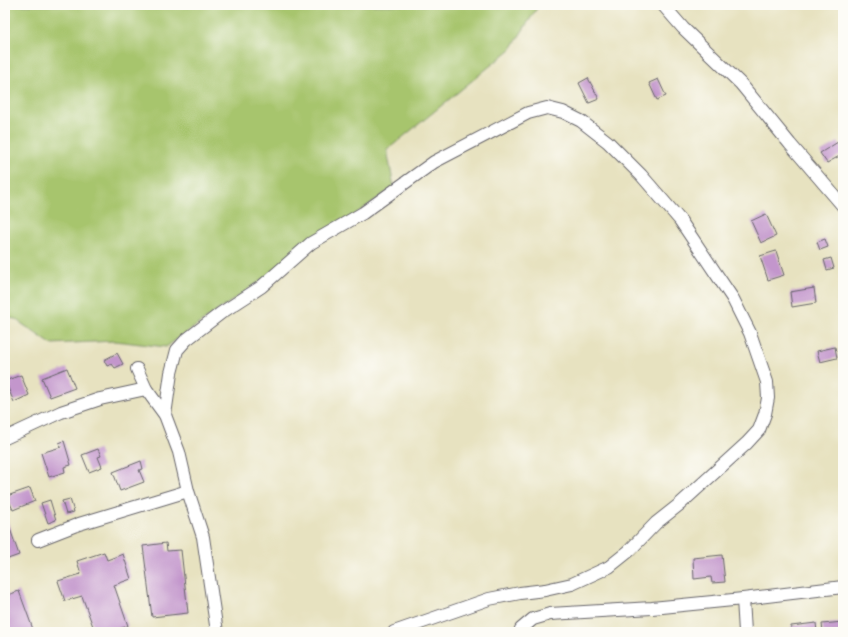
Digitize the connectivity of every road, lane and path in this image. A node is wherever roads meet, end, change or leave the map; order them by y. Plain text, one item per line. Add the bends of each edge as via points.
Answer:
1 (663, 5) edge
2 (843, 206) edge
3 (137, 369) dead end
4 (146, 390) junction
5 (165, 415) junction
6 (5, 438) edge
7 (188, 491) junction
8 (38, 540) dead end
9 (843, 587) edge
10 (742, 599) junction
11 (217, 632) edge
12 (394, 632) edge
13 (520, 632) edge
14 (745, 632) edge

1 - 2 street via 683,28 742,84
3 - 4 street
4 - 5 street
4 - 6 street via 100,399 61,412
5 - 7 street via 179,452
5 - 12 street via 177,350 186,340 221,312 262,288 311,243 362,213 434,162 528,113 547,108 564,112 608,142 680,220 733,299 750,333 767,382 768,398 759,430 736,454 609,567 572,584 489,599
7 - 8 street via 79,524
7 - 11 street via 203,537
9 - 10 street
10 - 13 street via 550,614 533,619
10 - 14 street

